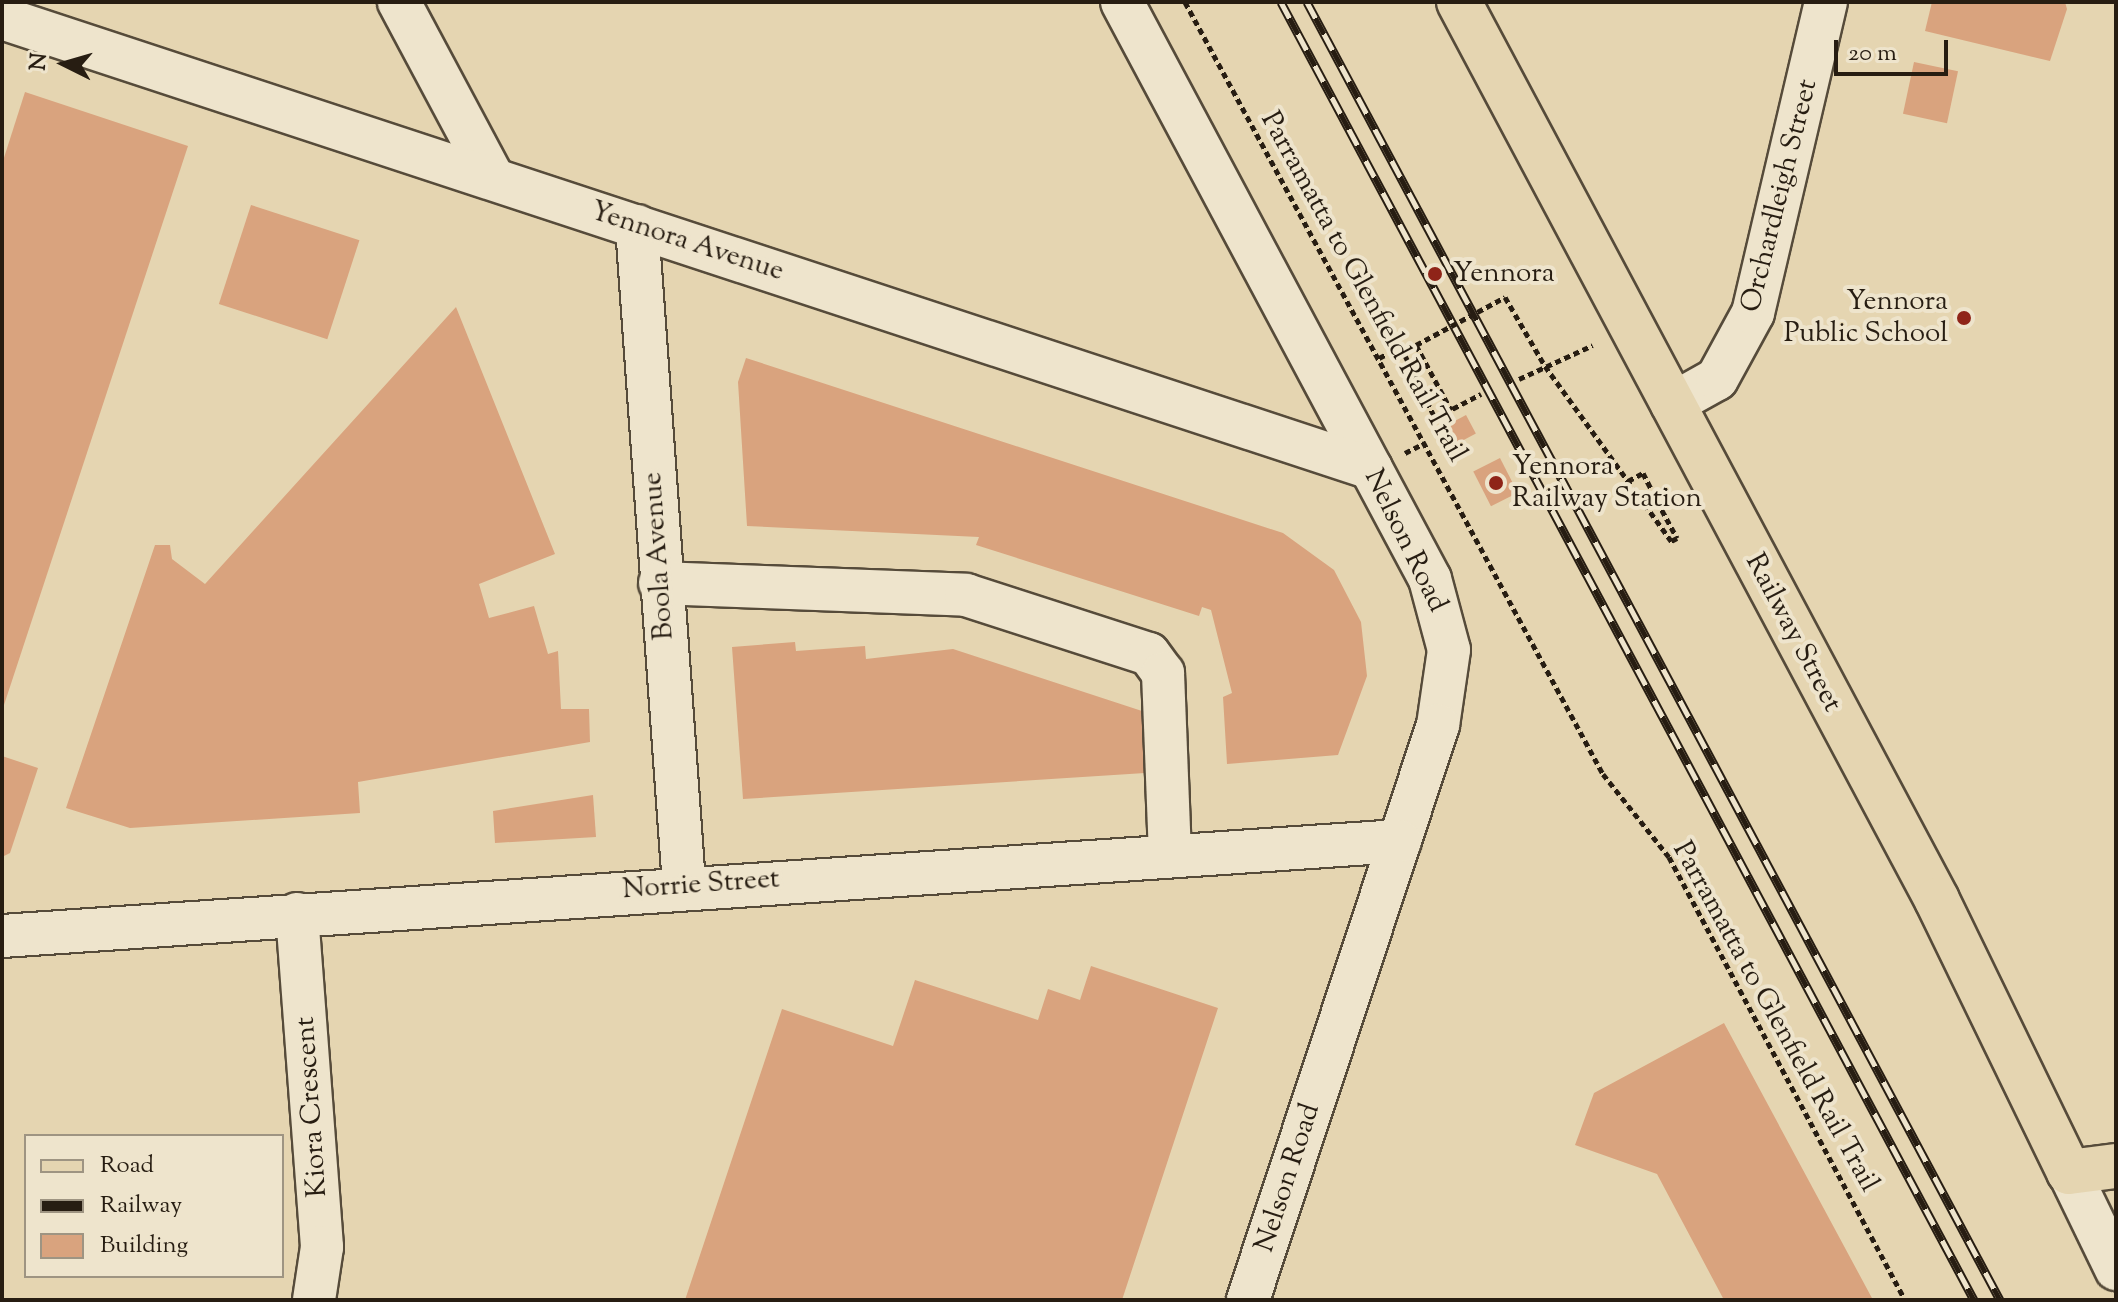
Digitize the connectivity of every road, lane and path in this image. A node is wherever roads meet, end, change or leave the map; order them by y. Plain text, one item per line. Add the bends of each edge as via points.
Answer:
1 (399, 2) edge
2 (1122, 2) edge
3 (1185, 2) edge
4 (1459, 2) edge
5 (1826, 2) edge
6 (2, 18) edge
7 (492, 176) junction
8 (637, 226) junction
9 (1581, 349) dead end
10 (1379, 358) junction
11 (1545, 366) junction
12 (1519, 379) dead end
13 (1481, 394) dead end
14 (1672, 404) junction
15 (1451, 410) junction
16 (1371, 468) junction
17 (1628, 481) junction
18 (1668, 490) dead end
19 (1657, 501) junction
20 (660, 583) junction
21 (1400, 841) junction
22 (1170, 856) junction
23 (684, 885) junction
24 (297, 914) junction
25 (2, 936) edge
26 (2116, 1166) edge
27 (2069, 1172) junction
28 (2116, 1269) edge
29 (314, 1300) edge
30 (1248, 1300) edge
31 (1905, 1300) edge

1 - 7 street
2 - 16 street, Nelson Road
3 - 10 path, Parramatta to Glenfield Rail Trail
4 - 14 main road, Railway Street
5 - 14 street, Orchardleigh Street via 1753,313 1717,379
6 - 7 street, Yennora Avenue
7 - 8 street, Yennora Avenue
8 - 16 street, Yennora Avenue
8 - 20 street, Boola Avenue
9 - 11 path
10 - 15 path via 1401,347 1435,418
10 - 31 path, Parramatta to Glenfield Rail Trail via 1603,774 1669,857
11 - 12 path
11 - 15 path, bridge via 1505,297 1416,345
11 - 17 path
13 - 15 path
14 - 27 main road, Railway Street via 1937,900
16 - 21 street, Nelson Road via 1430,579 1449,650 1438,725
17 - 19 path via 1643,473
17 - 19 path via 1671,541 1677,538
18 - 19 path
20 - 22 street via 966,595 1149,654 1163,673
20 - 23 street, Boola Avenue
21 - 22 street, Norrie Street
21 - 30 street, Nelson Road
22 - 23 street, Norrie Street
23 - 24 street, Norrie Street
24 - 25 street, Norrie Street
24 - 29 street, Kiora Crescent via 322,1247
26 - 27 main road
27 - 28 street, Railway Street

